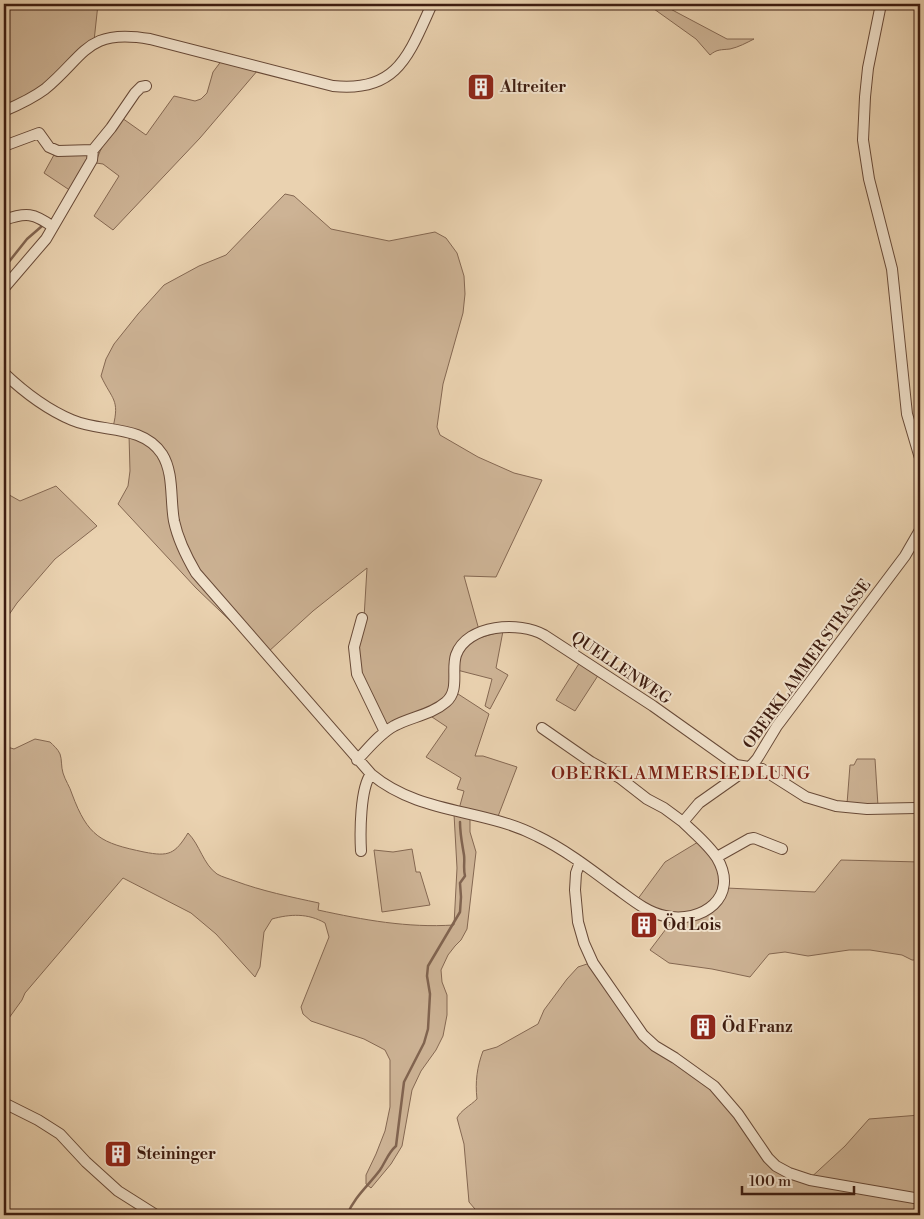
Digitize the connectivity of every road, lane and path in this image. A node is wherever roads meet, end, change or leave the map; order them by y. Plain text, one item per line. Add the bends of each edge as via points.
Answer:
1 (432, 4) edge
2 (881, 4) edge
3 (146, 86) dead end
4 (4, 111) edge
5 (4, 146) edge
6 (93, 150) junction
7 (4, 220) edge
8 (53, 227) junction
9 (4, 288) edge
10 (4, 373) edge
11 (920, 458) edge
12 (920, 530) edge
13 (362, 618) dead end
14 (542, 728) dead end
15 (385, 732) junction
16 (357, 760) junction
17 (750, 767) junction
18 (371, 774) junction
19 (916, 808) dead end
20 (683, 822) junction
21 (782, 849) dead end
22 (361, 851) dead end
23 (717, 857) junction
24 (580, 862) junction
25 (4, 1103) edge
26 (920, 1199) edge
27 (156, 1215) edge

1 - 4 street via 403,61 392,73 365,86 333,86 150,39 112,36 84,50 32,98
2 - 11 street via 868,68 863,140 869,179 892,269 907,414
3 - 6 street via 135,93
5 - 6 street via 39,133 49,146 58,151
6 - 8 street via 92,160
7 - 8 street via 31,214
8 - 9 street
10 - 16 street via 28,396 58,413 90,426 137,434 155,446 166,462 174,520 188,560
12 - 17 street, OBERKLAMMER STRASSE via 905,556 777,726
13 - 15 street via 354,647 357,674
14 - 20 street
15 - 16 street, QUELLENWEG
15 - 17 street, QUELLENWEG via 448,700 455,684 456,656 466,641 484,631 518,626 544,635 736,765
16 - 18 street
17 - 19 street, QUELLENWEG via 762,769 806,797 836,806
17 - 20 street, OBERKLAMMER STRASSE via 699,803
18 - 22 street via 366,780
18 - 24 street via 407,797 535,834
20 - 23 street
21 - 23 street via 754,838
23 - 24 street via 724,883 715,904 699,914 679,918 647,910
24 - 26 street via 575,890 584,943 593,963 643,1035 714,1086 776,1166 810,1180
25 - 27 street via 60,1134 118,1191

